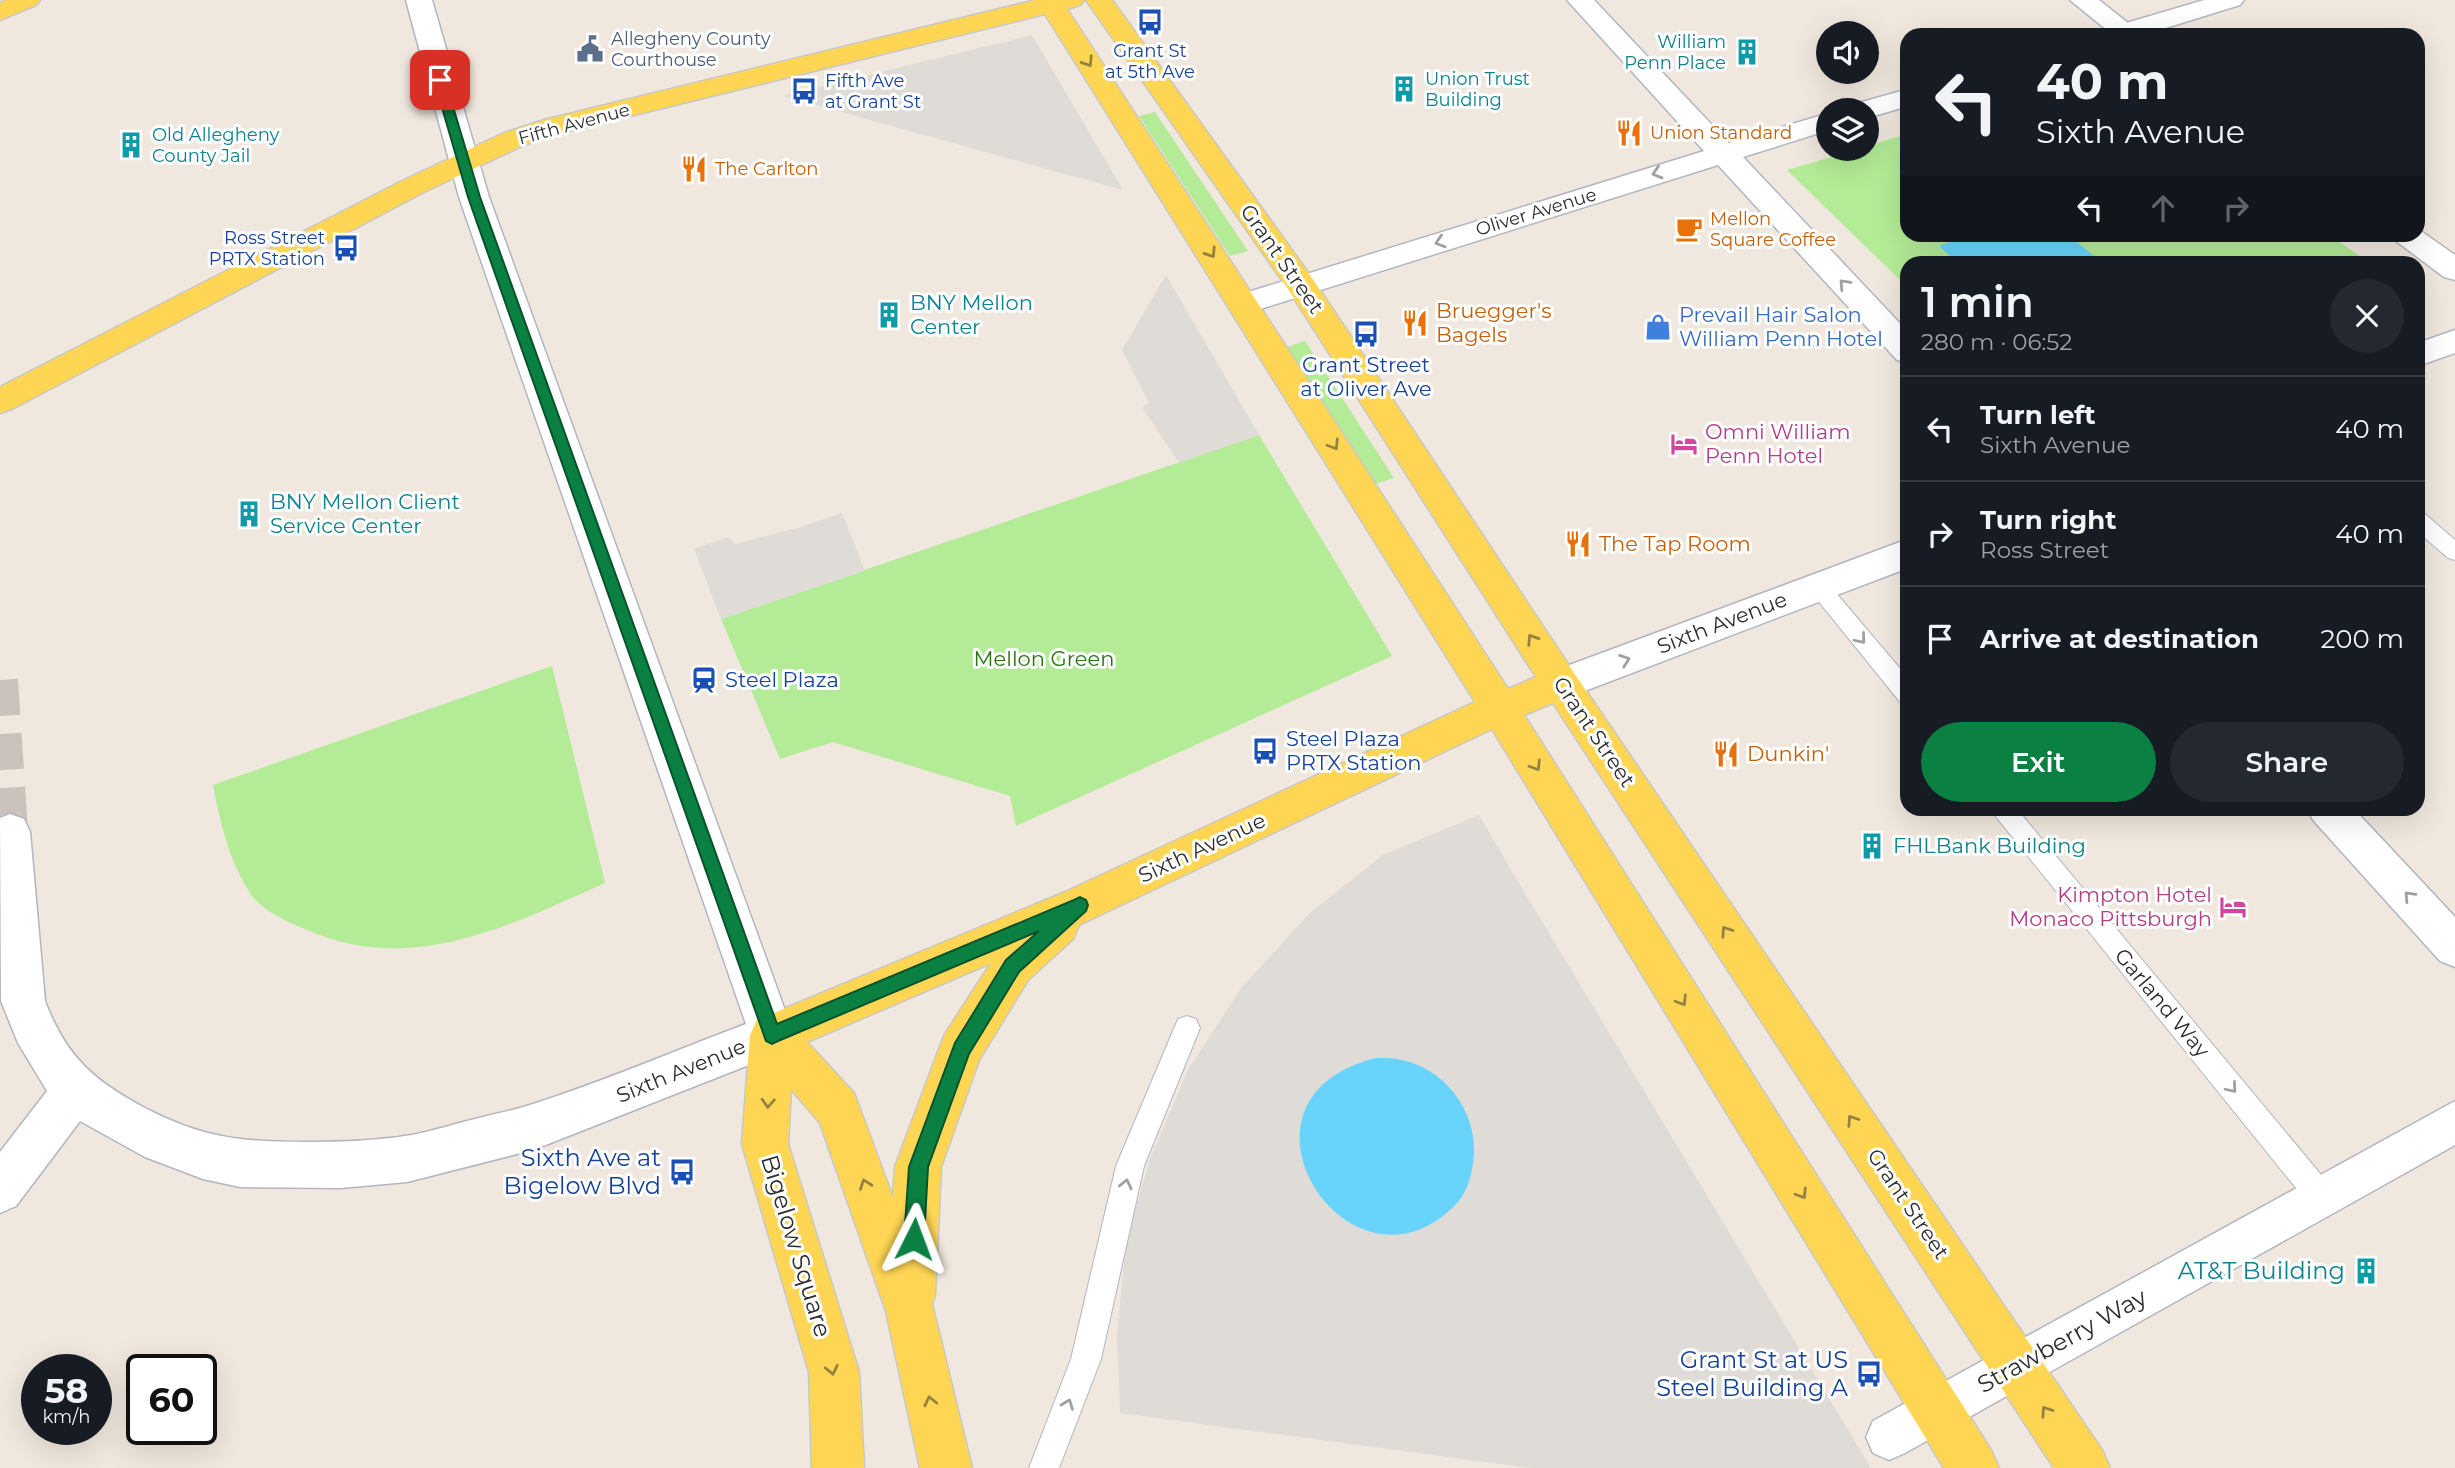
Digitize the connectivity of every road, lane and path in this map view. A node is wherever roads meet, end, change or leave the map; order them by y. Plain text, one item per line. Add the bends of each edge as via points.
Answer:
1 (418, 0) edge
2 (1099, 0) edge
3 (1580, 0) edge
4 (2083, 0) edge
5 (2231, 0) edge
6 (1057, 2) edge
7 (2117, 28) edge
8 (2143, 28) edge
9 (1900, 99) edge
10 (1879, 106) edge
11 (1816, 125) edge
12 (1723, 153) junction
13 (462, 163) junction
14 (2417, 242) edge
15 (2455, 270) edge
16 (1301, 285) junction
17 (1244, 304) junction
18 (2455, 341) edge
19 (1900, 343) edge
20 (2425, 352) edge
21 (0, 401) edge
22 (2425, 526) edge
23 (2455, 552) edge
24 (1900, 556) edge
25 (1818, 586) junction
26 (1561, 684) junction
27 (1900, 685) edge
28 (1500, 708) junction
29 (2008, 816) edge
30 (2335, 816) edge
31 (10, 832) tunnel mouth
32 (1080, 905) junction
33 (2455, 947) edge
34 (1187, 1028) dead end
35 (772, 1035) junction
36 (75, 1091) junction
37 (2455, 1122) edge
38 (0, 1190) edge
39 (2322, 1198) junction
40 (910, 1311) junction
41 (2016, 1366) junction
42 (1937, 1410) junction
43 (1889, 1437) dead end
44 (838, 1468) edge
45 (946, 1468) edge
46 (1044, 1468) edge
47 (1973, 1468) edge
48 (2084, 1468) edge

1 - 13 street
2 - 16 main road, Grant Street
3 - 12 street
4 - 7 street
5 - 8 street
6 - 13 main road, Fifth Avenue via 544,129
6 -> 17 main road
9 - 10 street
11 - 12 street, Oliver Avenue
12 -> 16 street, Oliver Avenue
19 -> 12 street
13 - 21 main road, Fifth Avenue
13 - 35 street
14 - 15 street
16 - 17 street, Oliver Avenue
26 -> 16 main road, Grant Street
17 -> 28 main road
18 - 20 street
22 - 23 lane
24 - 25 street, Sixth Avenue
26 -> 25 street, Sixth Avenue
25 -> 27 lane
26 - 28 main road, Sixth Avenue
41 -> 26 main road, Grant Street
28 - 32 main road, Sixth Avenue
28 -> 42 main road
29 -> 39 lane, Garland Way
33 -> 30 street
31 - 36 street, Sixth Avenue via 23,1001 33,1028
32 - 35 main road, Sixth Avenue
32 - 40 main road via 1013,966 961,1049 918,1167
46 -> 34 lane via 1086,1359 1130,1166
35 - 36 street, Sixth Avenue via 533,1127 407,1159 341,1165 240,1164 204,1156 150,1135
40 -> 35 main road via 838,1109
35 -> 44 main road, Bigelow Square via 765,1144 834,1372
36 - 38 street
37 - 39 street, Strawberry Way
39 - 41 street, Strawberry Way
45 -> 40 main road
41 - 42 street, Strawberry Way
48 -> 41 main road, Grant Street
42 - 43 street, Strawberry Way
42 - 47 main road

